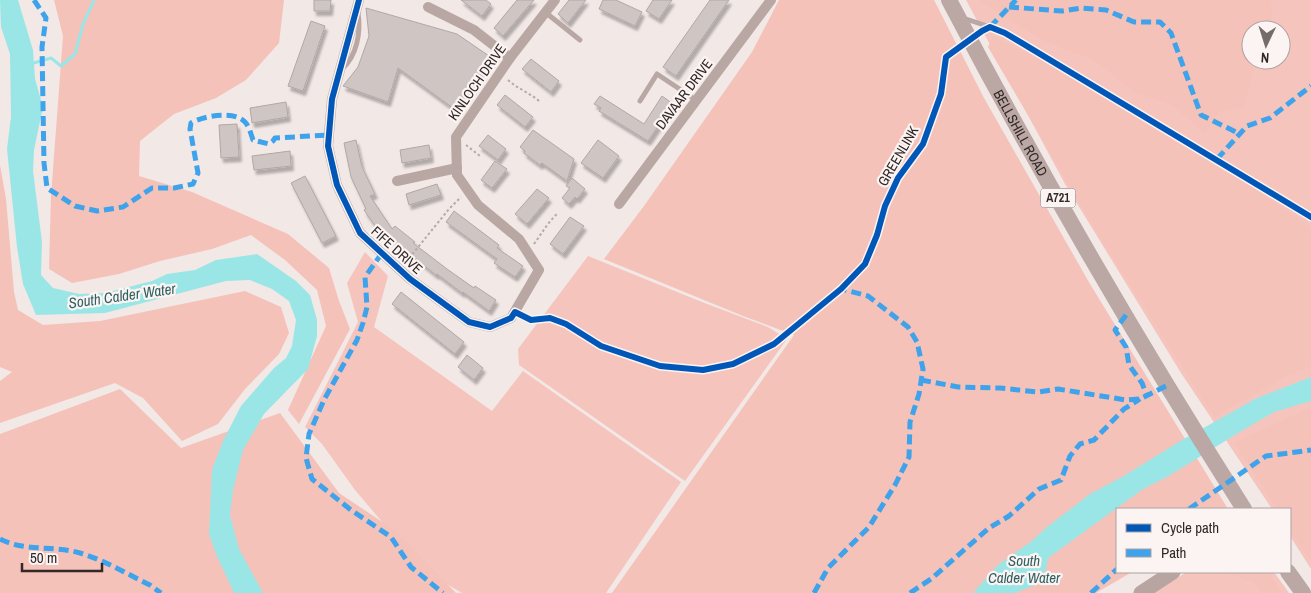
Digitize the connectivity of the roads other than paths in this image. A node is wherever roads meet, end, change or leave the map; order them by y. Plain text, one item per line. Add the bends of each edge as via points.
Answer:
1 (555, 0) edge
2 (771, 0) edge
3 (949, 0) edge
4 (358, 4) edge
5 (428, 8) dead end
6 (545, 12) junction
7 (957, 16) junction
8 (990, 27) dead end
9 (580, 40) dead end
10 (510, 58) junction
11 (696, 100) junction
12 (640, 101) dead end
13 (457, 168) junction
14 (397, 181) dead end
15 (618, 204) dead end
16 (469, 322) joint
17 (1241, 505) edge
18 (1171, 573) edge
19 (1289, 573) edge
20 (1141, 593) edge
21 (1303, 593) edge

1 - 6 street, KINLOCH DRIVE
2 - 11 street, DAVAAR DRIVE
3 - 7 main road, BELLSHILL ROAD / A721
4 - 16 street, FIFE DRIVE via 332,100 328,146 337,186 360,233 410,279
5 - 10 street via 474,30
6 - 9 lane
6 - 10 street, KINLOCH DRIVE
7 - 8 lane
7 - 17 main road, BELLSHILL ROAD / A721 via 1064,210
10 - 13 street, KINLOCH DRIVE via 456,137
11 - 12 lane via 657,74
11 - 15 street, DAVAAR DRIVE
13 - 14 street
13 - 16 street, KINLOCH DRIVE via 457,175 478,205 519,239 539,270 512,318 490,327
18 - 20 street
19 - 21 main road

